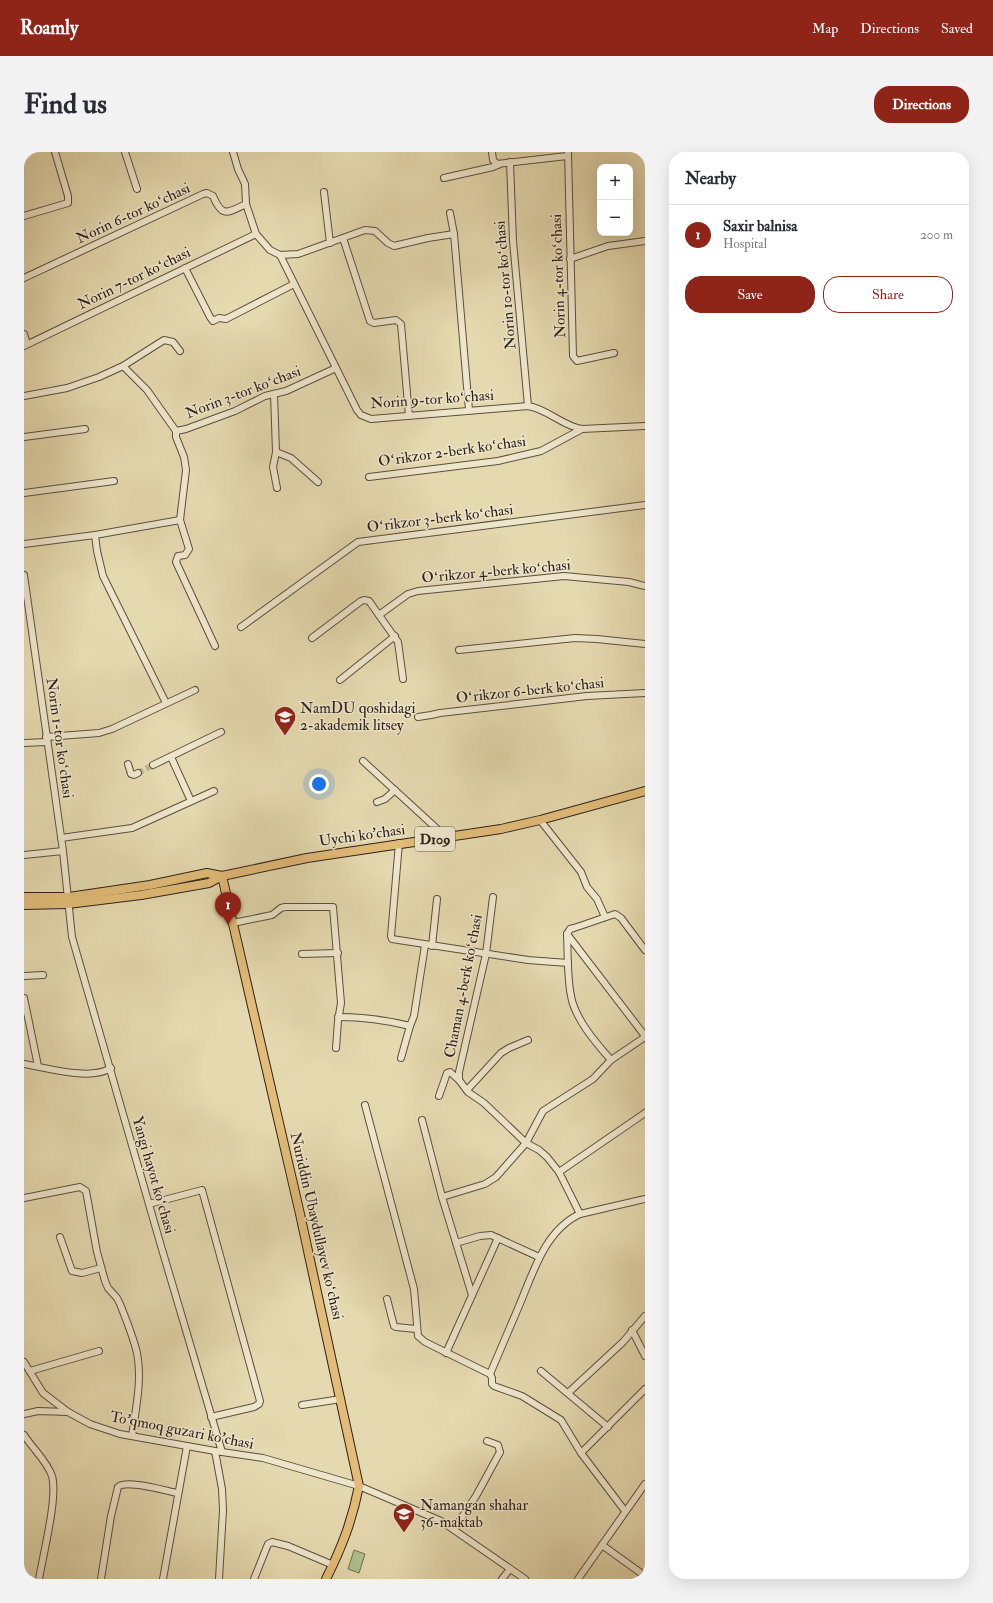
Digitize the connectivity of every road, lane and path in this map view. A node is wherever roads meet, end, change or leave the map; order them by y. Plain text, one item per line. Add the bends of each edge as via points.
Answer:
1 (55, 152) edge
2 (125, 152) edge
3 (233, 152) edge
4 (492, 152) edge
5 (567, 154) edge
6 (510, 162) junction
7 (500, 164) junction
8 (444, 178) dead end
9 (137, 190) dead end
10 (324, 192) dead end
11 (246, 204) junction
12 (450, 213) dead end
13 (24, 216) edge
14 (256, 234) junction
15 (454, 234) junction
16 (343, 238) junction
17 (645, 241) edge
18 (330, 243) junction
19 (280, 255) junction
20 (570, 259) junction
21 (185, 268) junction
22 (24, 278) edge
23 (294, 284) junction
24 (24, 334) edge
25 (26, 345) edge
26 (180, 351) dead end
27 (614, 353) dead end
28 (123, 366) junction
29 (336, 368) junction
30 (274, 394) junction
31 (24, 396) edge
32 (528, 406) junction
33 (468, 410) junction
34 (409, 416) junction
35 (645, 426) edge
36 (85, 428) dead end
37 (582, 429) junction
38 (176, 430) junction
39 (24, 437) edge
40 (276, 452) junction
41 (368, 477) dead end
42 (114, 480) dead end
43 (318, 482) dead end
44 (278, 488) dead end
45 (24, 493) edge
46 (645, 505) edge
47 (180, 520) junction
48 (95, 534) junction
49 (24, 544) edge
50 (24, 575) edge
51 (645, 586) edge
52 (379, 614) junction
53 (241, 627) dead end
54 (395, 636) junction
55 (312, 638) dead end
56 (645, 644) edge
57 (215, 646) dead end
58 (459, 650) dead end
59 (403, 679) dead end
60 (340, 680) dead end
61 (195, 690) dead end
62 (645, 693) edge
63 (166, 704) junction
64 (418, 717) dead end
65 (221, 732) dead end
66 (47, 740) junction
67 (24, 743) edge
68 (171, 757) junction
69 (363, 762) dead end
70 (128, 764) dead end
71 (153, 766) tunnel mouth
72 (138, 773) dead end
73 (395, 790) junction
74 (645, 791) edge
75 (214, 792) dead end
76 (191, 801) junction
77 (377, 802) dead end
78 (540, 820) junction
79 (61, 838) junction
80 (448, 838) junction
81 (399, 843) junction
82 (63, 851) junction
83 (24, 855) edge
84 (222, 876) junction
85 (24, 897) edge
86 (493, 897) dead end
87 (437, 899) dead end
88 (68, 900) junction
89 (24, 904) edge
90 (605, 917) junction
91 (233, 923) junction
92 (567, 934) junction
93 (429, 945) junction
94 (645, 950) edge
95 (338, 953) junction
96 (302, 954) dead end
97 (486, 954) junction
98 (568, 963) junction
99 (43, 975) dead end
100 (24, 976) edge
101 (24, 998) edge
102 (338, 1017) junction
103 (410, 1026) junction
104 (645, 1036) edge
105 (528, 1040) dead end
106 (336, 1048) dead end
107 (401, 1058) dead end
108 (611, 1060) junction
109 (24, 1064) edge
110 (38, 1066) junction
111 (111, 1068) junction
112 (459, 1080) junction
113 (467, 1090) junction
114 (439, 1096) dead end
115 (365, 1105) dead end
116 (645, 1113) edge
117 (422, 1120) dead end
118 (526, 1143) junction
119 (559, 1172) junction
120 (442, 1197) junction
121 (24, 1198) edge
122 (645, 1199) edge
123 (149, 1204) junction
124 (580, 1214) junction
125 (60, 1237) dead end
126 (498, 1238) junction
127 (456, 1243) junction
128 (540, 1257) junction
129 (101, 1268) junction
130 (472, 1295) junction
131 (387, 1300) dead end
132 (645, 1316) edge
133 (416, 1329) junction
134 (632, 1330) junction
135 (99, 1351) dead end
136 (446, 1353) junction
137 (645, 1356) edge
138 (25, 1363) edge
139 (30, 1371) junction
140 (541, 1371) dead end
141 (490, 1374) junction
142 (645, 1388) edge
143 (568, 1393) junction
144 (342, 1399) junction
145 (302, 1405) dead end
146 (68, 1412) junction
147 (24, 1414) edge
148 (211, 1417) junction
149 (608, 1427) junction
150 (24, 1436) edge
151 (132, 1436) junction
152 (487, 1441) dead end
153 (187, 1446) junction
154 (218, 1452) junction
155 (581, 1453) junction
156 (645, 1484) edge
157 (359, 1486) junction
158 (178, 1493) junction
159 (625, 1511) junction
160 (454, 1529) junction
161 (602, 1545) junction
162 (333, 1565) junction
163 (510, 1569) junction
164 (645, 1576) edge
165 (38, 1579) edge
166 (101, 1579) edge
167 (163, 1579) edge
168 (219, 1579) edge
169 (254, 1579) edge
170 (326, 1579) edge
171 (502, 1579) edge
172 (525, 1579) edge
173 (578, 1579) edge

1 - 13 street via 68,202
2 - 9 street
3 - 11 street via 246,187
4 - 7 street via 494,161
5 - 6 street
5 - 20 street, Norin 4-tor koʻchasi
6 - 7 street
6 - 32 street, Norin 10-tor koʻchasi via 513,241
7 - 8 street
10 - 18 street
11 - 14 street
11 - 22 street, Norin 6-tor koʻchasi via 223,212 213,196 203,194
12 - 15 street
14 - 19 street via 270,250
14 - 21 street, Norin 7-tor koʻchasi
15 - 16 street via 394,246 379,233 371,230
15 - 33 street
16 - 18 street
16 - 34 street via 370,321 374,323 396,320 401,324
17 - 20 street via 608,246
18 - 19 street via 298,254
19 - 23 street, Norin 9-tor koʻchasi
20 - 27 street, Norin 4-tor koʻchasi via 574,359
21 - 23 street via 213,321 219,318 226,319
21 - 25 street, Norin 7-tor koʻchasi
23 - 29 street, Norin 9-tor koʻchasi
24 - 25 street
26 - 28 street via 173,342 164,340
28 - 31 street via 67,388
28 - 38 street, Norin 3-tor koʻchasi via 147,390
29 - 30 street, Norin 3-tor koʻchasi
29 - 34 street, Norin 9-tor koʻchasi via 361,415 371,419
30 - 38 street, Norin 3-tor koʻchasi via 235,411
30 - 40 street
32 - 33 street, Norin 9-tor koʻchasi
32 - 37 street, Norin 9-tor koʻchasi via 539,408 573,428
33 - 34 street, Norin 9-tor koʻchasi
35 - 37 street
36 - 39 street
37 - 41 street, Oʻrikzor 2-berk koʻchasi via 541,451 519,457
38 - 47 street via 186,470
40 - 43 street via 291,458
40 - 44 street via 273,467
42 - 45 street
46 - 53 street, Oʻrikzor 3-berk koʻchasi via 358,542
47 - 48 street
47 - 57 street via 188,549 185,554 178,556 177,566
48 - 49 street
48 - 63 street via 103,576
50 - 66 street, Norin 1-tor koʻchasi
51 - 52 street, Oʻrikzor 4-berk koʻchasi via 629,582 564,576 408,594
52 - 54 street
52 - 55 street via 369,601 364,600
54 - 59 street via 399,645
54 - 60 street
56 - 58 street via 575,638
61 - 63 street
62 - 64 street, Oʻrikzor 6-berk koʻchasi via 587,696
63 - 66 street via 112,729
65 - 68 street
66 - 67 street
66 - 79 street, Norin 1-tor koʻchasi
68 - 71 street
68 - 76 street
69 - 73 street
70 - 72 street via 131,774
73 - 77 street
73 - 80 street
74 - 78 main road, Uychi ko'chasi / D109
75 - 76 street
76 - 79 street via 132,828
78 - 80 main road, Uychi ko'chasi / D109
78 - 90 street via 581,872
79 - 82 street, Norin 1-tor koʻchasi
80 - 81 main road, Uychi ko'chasi / D109
81 - 84 main road, Uychi ko'chasi / D109 via 307,858
81 - 93 street via 391,938
82 - 83 street
82 - 88 street, Norin 1-tor koʻchasi
84 - 88 main road, Uychi ko'chasi / D109 via 209,883 141,896
84 - 91 main road, Nuriddin Ubaydullayev koʻchasi
85 - 88 main road, Uychi ko'chasi / D109
86 - 97 street, Chaman 4-berk koʻchasi
87 - 93 street
88 - 89 main road, Uychi ko'chasi / D109
88 - 111 street, Yangi hayot koʻchasi via 72,937
90 - 92 street via 570,929
90 - 94 street via 618,915
91 - 95 street via 272,915 285,907 331,906 334,909
91 - 144 main road, Nuriddin Ubaydullayev koʻchasi
92 - 98 street
92 - 104 street
93 - 97 street
93 - 103 street
95 - 96 street
95 - 102 street via 341,1003
97 - 98 street
97 - 112 street, Chaman 4-berk koʻchasi
98 - 108 street via 573,1004 595,1041
99 - 100 street
101 - 110 street
102 - 103 street via 368,1018
102 - 106 street
103 - 107 street
104 - 108 street
105 - 113 street via 501,1053
108 - 118 street via 593,1079 543,1111
109 - 110 street
110 - 111 street via 83,1074 100,1073
111 - 123 street, Yangi hayot koʻchasi
112 - 113 street, Chaman 4-berk koʻchasi
112 - 114 street, Chaman 4-berk koʻchasi via 450,1072 447,1073
113 - 118 street, Chaman 4-berk koʻchasi
115 - 133 street via 414,1289
116 - 119 street
117 - 120 street
118 - 119 street, Chaman 4-berk koʻchasi via 539,1150
118 - 120 street via 490,1181
119 - 124 street, Chaman 4-berk koʻchasi
120 - 127 street
121 - 129 street via 83,1188 86,1191
122 - 124 street
123 - 148 street, Yangi hayot koʻchasi
123 - 148 street via 202,1190 260,1401 257,1405
124 - 128 street via 571,1218 555,1233
125 - 129 street via 72,1271 82,1273
126 - 127 street via 487,1235
126 - 128 street
126 - 130 street
127 - 130 street
128 - 141 street
129 - 151 street via 108,1288 120,1304 136,1350 138,1385
130 - 136 street
131 - 133 street via 394,1326
132 - 134 street
133 - 136 street via 420,1339
134 - 137 street
134 - 143 street via 623,1342
135 - 139 street
136 - 141 street
138 - 139 street, To'qmoq guzari ko'chasi
139 - 146 street, To'qmoq guzari ko'chasi via 40,1390
140 - 143 street
141 - 155 street via 494,1386 522,1396 561,1420
142 - 149 street
143 - 149 street
144 - 145 street
144 - 157 main road, Nuriddin Ubaydullayev koʻchasi
146 - 147 street via 38,1411
146 - 151 street, To'qmoq guzari ko'chasi via 90,1424
148 - 154 street, Yangi hayot koʻchasi
149 - 155 street
150 - 165 street via 48,1468 53,1486 52,1509
151 - 153 street, To'qmoq guzari ko'chasi
152 - 160 street via 498,1446 500,1452
153 - 154 street, To'qmoq guzari ko'chasi
153 - 158 street
154 - 157 street, To'qmoq guzari ko'chasi via 263,1458
154 - 168 street, Yangi hayot koʻchasi via 223,1510
155 - 159 street
156 - 159 street
157 - 160 street, To'qmoq guzari ko'chasi via 424,1513
157 - 162 main road, Nuriddin Ubaydullayev koʻchasi via 352,1518
158 - 166 street via 131,1484 122,1484 118,1487
158 - 167 street
159 - 161 street
160 - 163 street, To'qmoq guzari ko'chasi
161 - 164 street
161 - 173 street
162 - 169 street via 272,1542 268,1544
162 - 170 main road, Nuriddin Ubaydullayev koʻchasi
163 - 171 street
163 - 172 street, To'qmoq guzari ko'chasi

